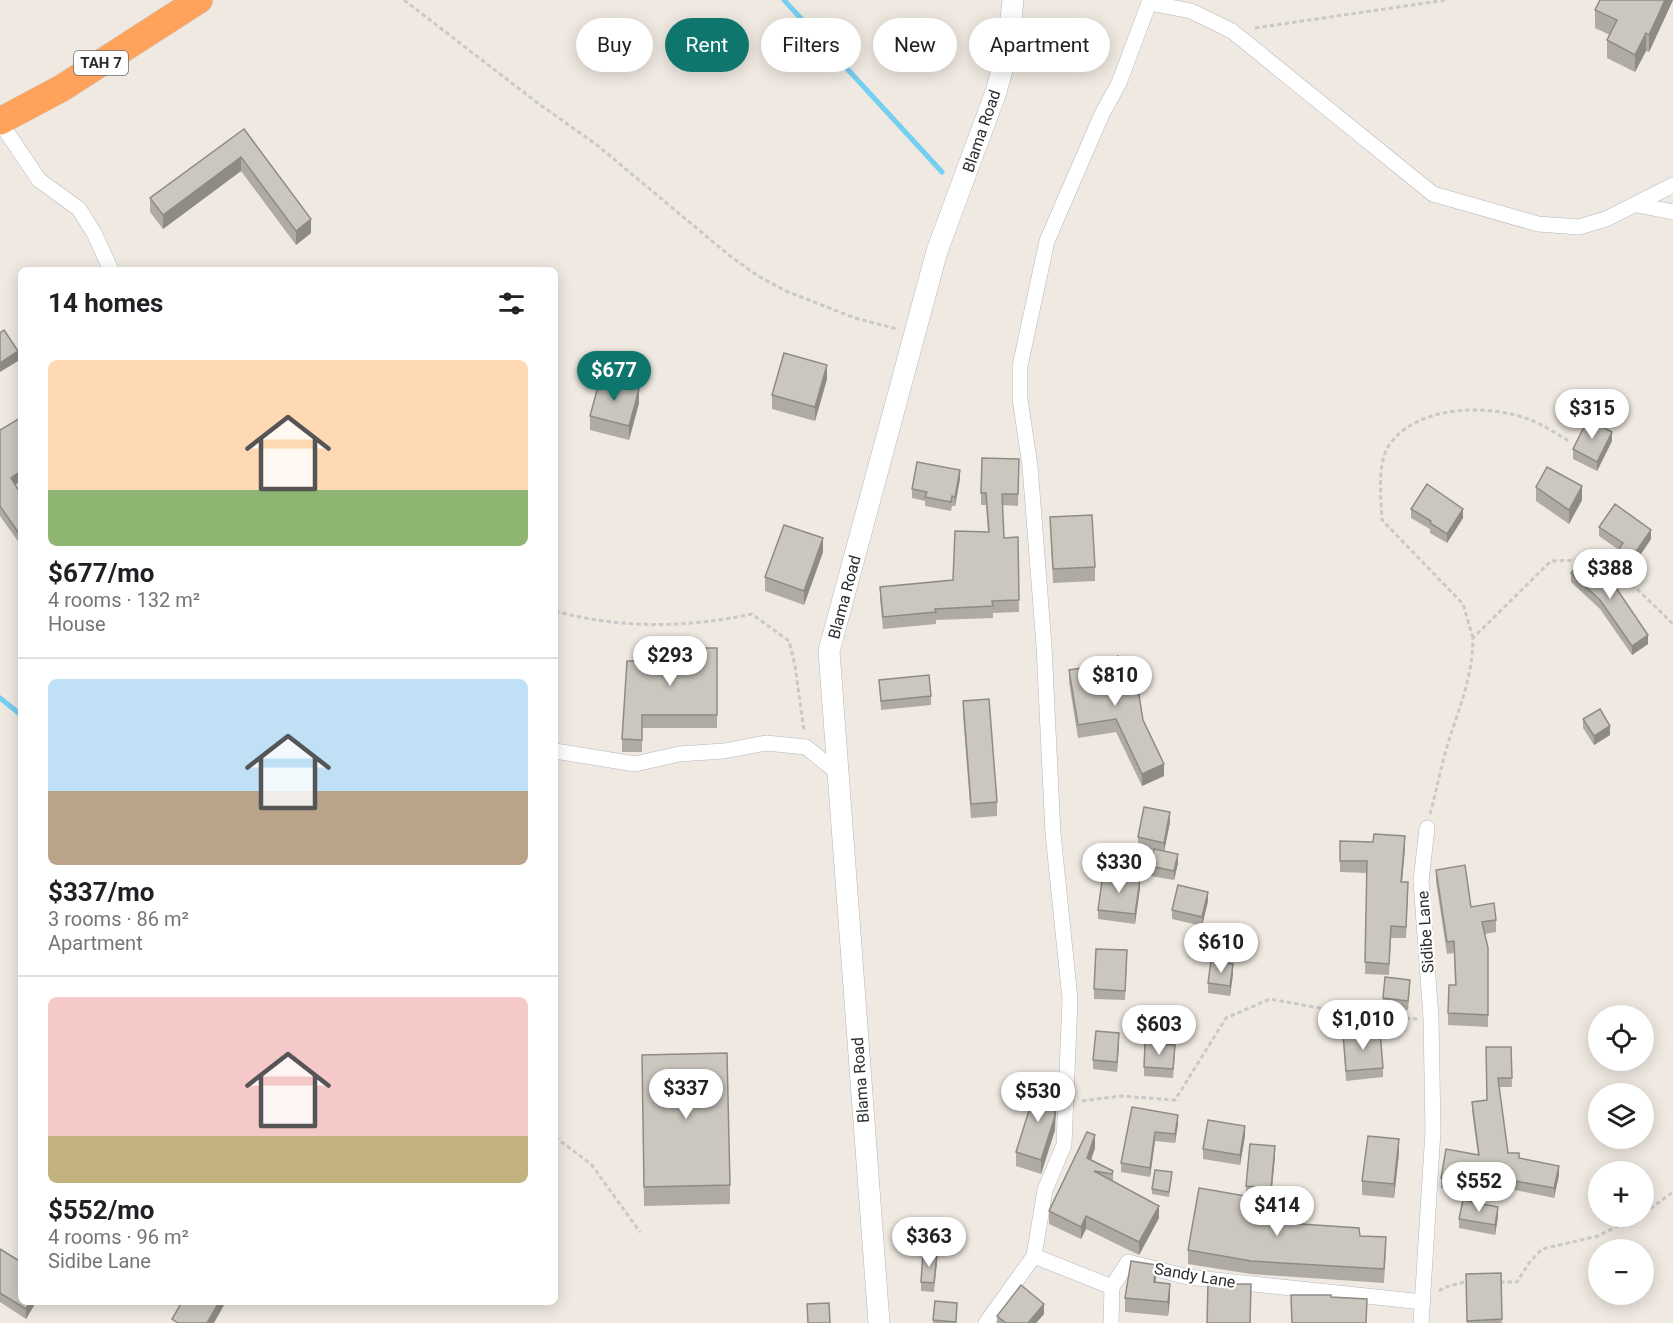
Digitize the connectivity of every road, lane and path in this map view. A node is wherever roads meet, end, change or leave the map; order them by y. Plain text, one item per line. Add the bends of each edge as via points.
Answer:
1 (199, 0) edge
2 (404, 0) edge
3 (1013, 0) edge
4 (1446, 0) edge
5 (1144, 2) edge
6 (1195, 5) edge
7 (1232, 31) junction
8 (0, 121) edge
9 (1673, 185) edge
10 (1637, 205) junction
11 (1673, 212) edge
12 (110, 267) edge
13 (913, 333) junction
14 (1569, 441) dead end
15 (558, 612) edge
16 (1673, 624) edge
17 (1473, 638) junction
18 (806, 747) junction
19 (558, 751) edge
20 (838, 773) junction
21 (1427, 828) joint
22 (1431, 1018) junction
23 (1065, 1103) junction
24 (558, 1139) edge
25 (1673, 1192) edge
26 (1654, 1206) edge
27 (1616, 1227) edge
28 (640, 1232) dead end
29 (1034, 1256) junction
30 (1478, 1281) edge
31 (1497, 1282) edge
32 (1112, 1287) junction
33 (1423, 1302) junction
34 (879, 1323) edge
35 (986, 1323) edge
36 (1111, 1323) edge
37 (1421, 1323) edge

1 - 8 highway, TAH 7 via 62,88
2 - 13 path via 597,145 758,276 855,318
3 - 13 street, Blama Road via 1008,48 996,92 937,251
4 - 7 path
5 - 6 street via 1184,13
5 - 23 street via 1119,82 1047,241 1020,366 1044,646 1053,834 1070,999
6 - 7 street
7 - 10 street via 1433,194 1538,224 1579,227
8 - 12 street via 39,180 79,209
9 - 10 street
10 - 11 street
13 - 20 street, Blama Road via 829,651
14 - 17 path via 1532,420 1456,409 1414,422 1388,447 1380,480 1382,520 1463,604
15 - 18 path via 590,620 656,626 717,622 752,614 789,641
16 - 17 path via 1632,584 1583,558 1551,561
17 - 21 path via 1473,659 1464,699 1446,750
18 - 19 street via 766,743 635,764
18 - 20 street
20 - 34 street, Blama Road
21 - 22 street, Sidibe Lane via 1421,881
22 - 23 path via 1359,1015 1270,999 1226,1018 1175,1100 1121,1096
22 - 33 street, Sidibe Lane via 1433,1131
23 - 29 street via 1064,1145 1045,1191
24 - 28 path via 591,1164
25 - 26 path
27 - 31 path via 1598,1236 1542,1249 1517,1282
29 - 32 street
29 - 35 street
30 - 33 path via 1445,1287
32 - 33 street, Sandy Lane via 1128,1262 1188,1277
32 - 36 street
33 - 37 street, Sidibe Lane

